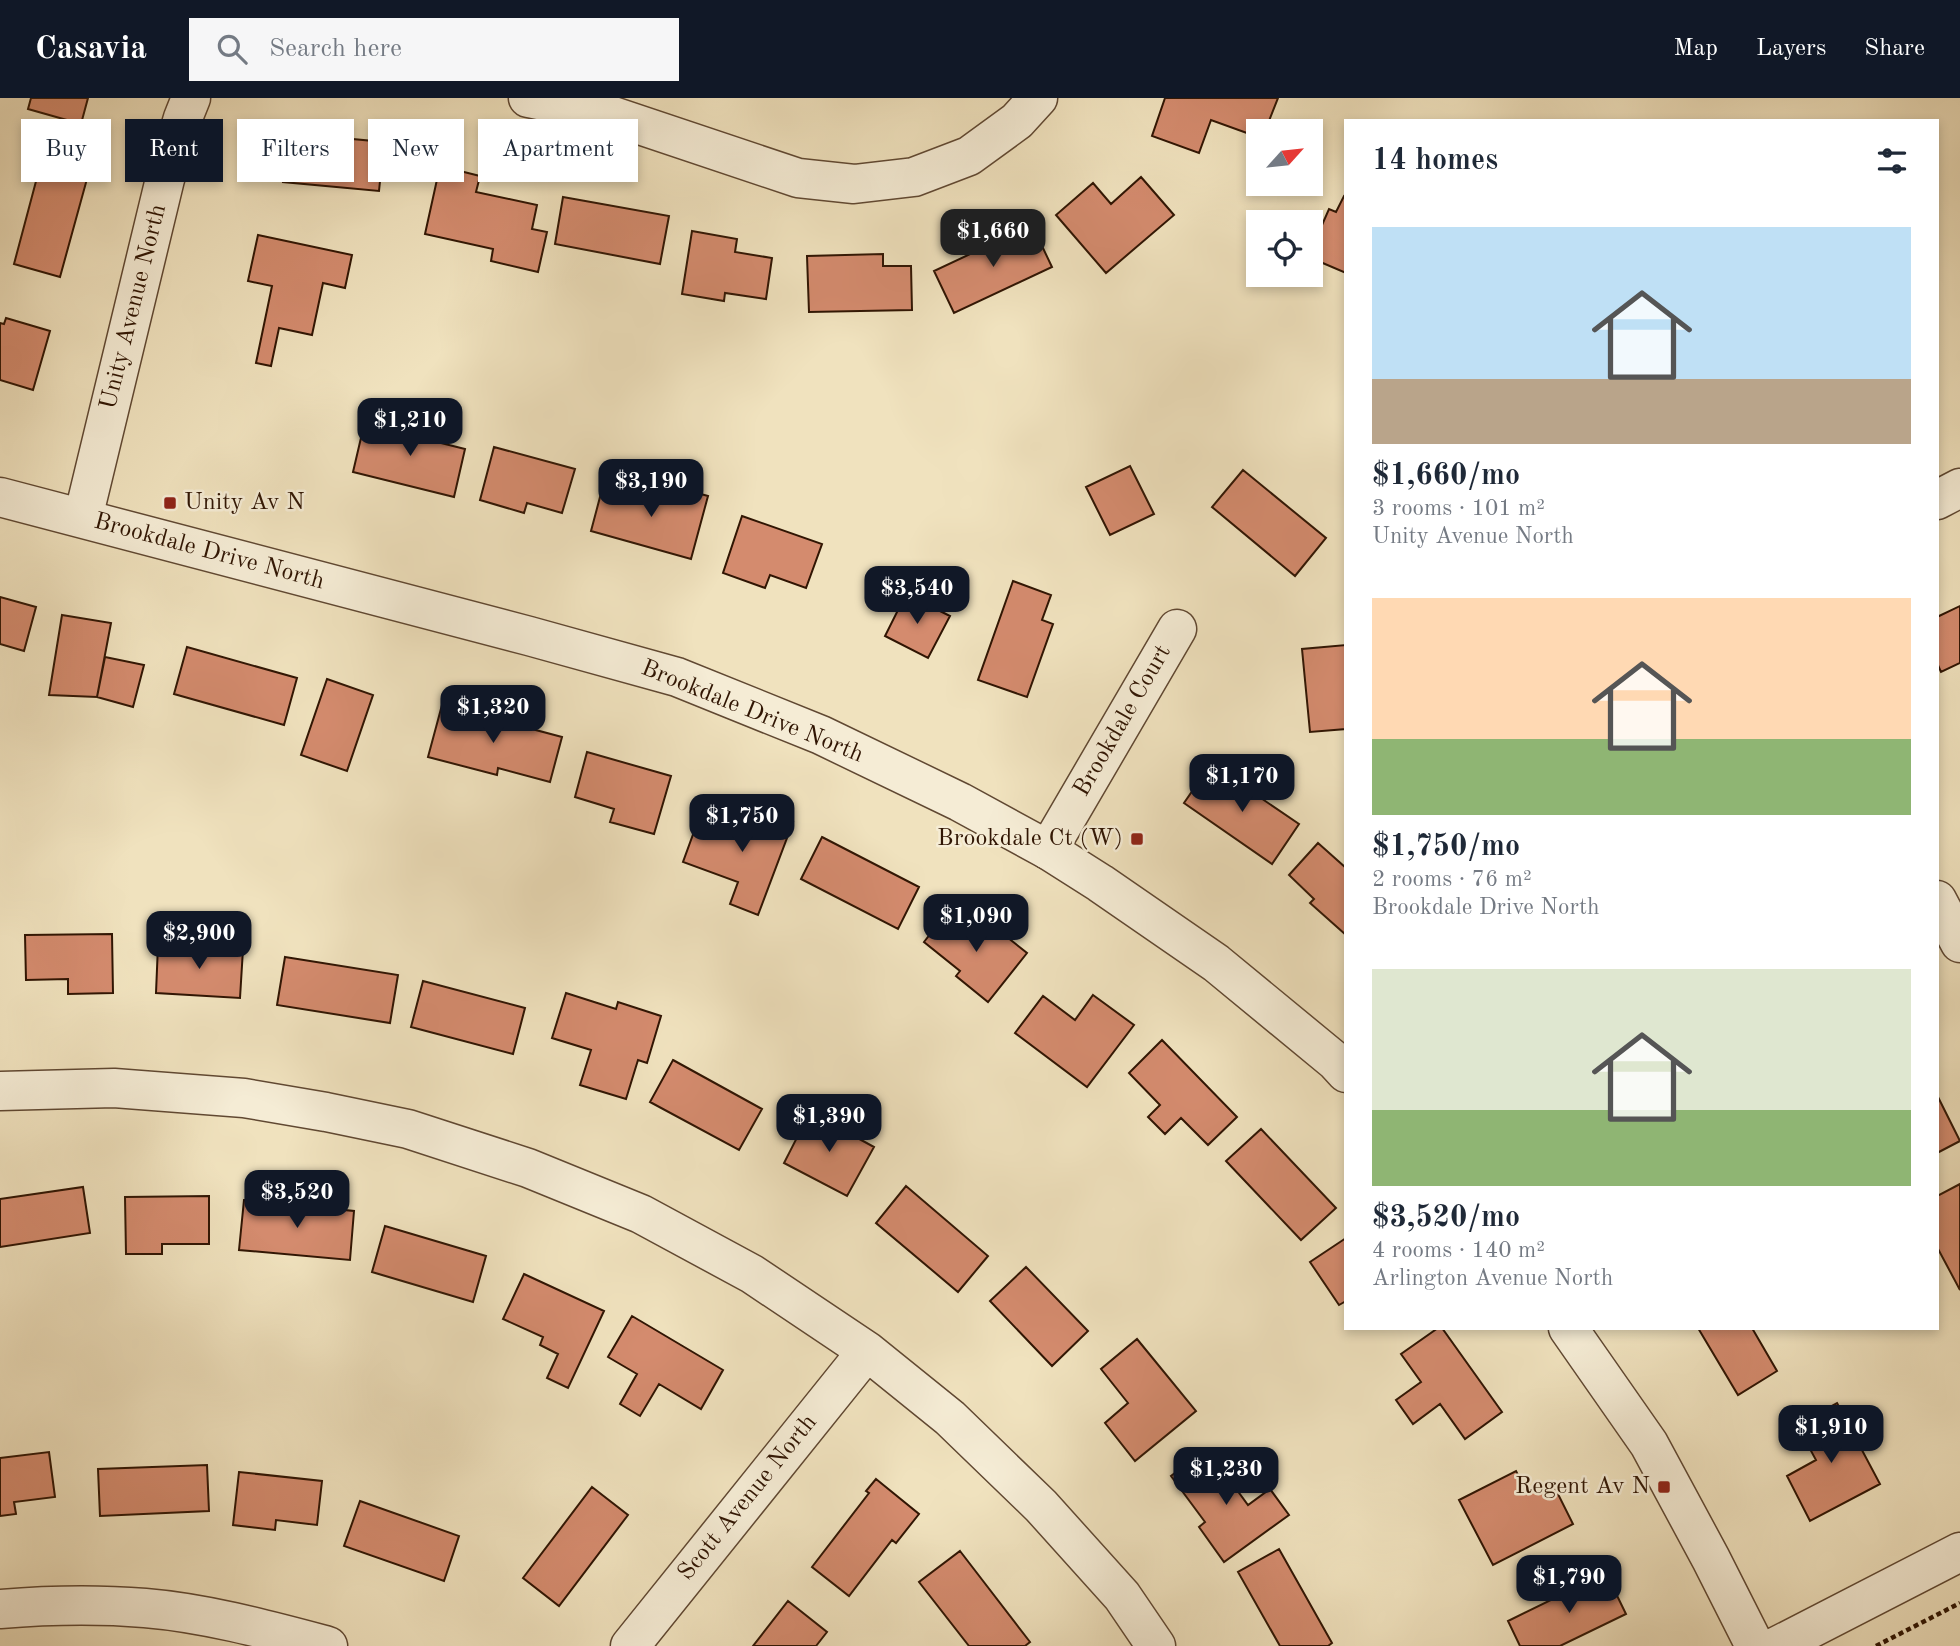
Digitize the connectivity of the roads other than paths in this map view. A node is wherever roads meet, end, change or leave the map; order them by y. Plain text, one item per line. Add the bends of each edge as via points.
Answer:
1 (191, 98) edge
2 (528, 98) edge
3 (1038, 98) edge
4 (609, 106) edge
5 (1960, 488) edge
6 (0, 497) edge
7 (1939, 499) edge
8 (82, 518) junction
9 (1177, 629) dead end
10 (1048, 850) junction
11 (1939, 904) edge
12 (1960, 943) edge
13 (1344, 1071) edge
14 (0, 1091) edge
15 (1569, 1330) edge
16 (867, 1350) junction
17 (1960, 1552) edge
18 (0, 1609) edge
19 (328, 1646) edge
20 (630, 1646) edge
21 (1156, 1646) edge
22 (1755, 1646) edge
23 (1777, 1646) edge

1 - 8 street, Unity Avenue North via 165,179
2 - 4 street
3 - 4 street via 1017,121 969,156 914,177 854,184 798,178
5 - 7 street
6 - 8 street, Brookdale Drive North
8 - 10 street, Brookdale Drive North via 677,677 821,735
9 - 10 street, Brookdale Court
10 - 13 street, Brookdale Drive North via 1216,963
11 - 12 street
14 - 16 street via 114,1088 244,1098 408,1129 528,1168 641,1214 752,1274
15 - 22 street via 1649,1444
16 - 20 street, Scott Avenue North
16 - 21 street via 950,1418 1041,1506 1122,1597
17 - 23 street
18 - 19 street via 49,1605 145,1608 243,1623

